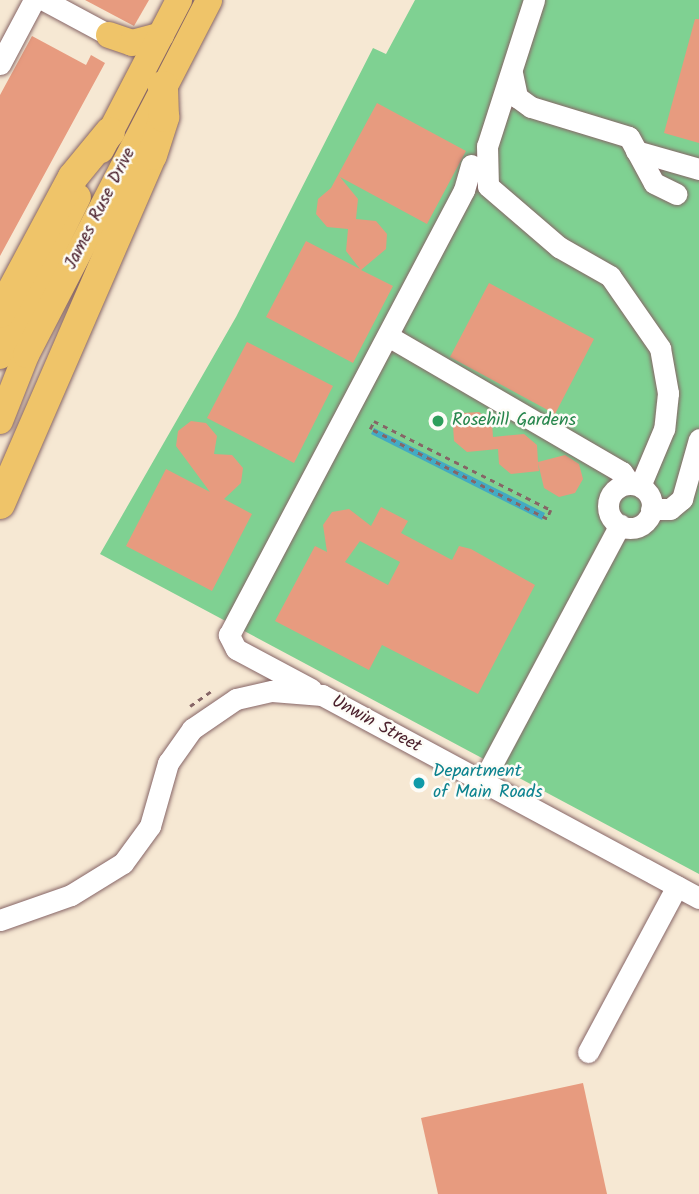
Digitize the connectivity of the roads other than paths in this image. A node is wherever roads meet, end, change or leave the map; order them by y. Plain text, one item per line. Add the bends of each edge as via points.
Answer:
1 (34, 0) edge
2 (44, 0) edge
3 (179, 0) edge
4 (209, 0) edge
5 (534, 0) edge
6 (108, 35) joint
7 (160, 35) junction
8 (0, 64) edge
9 (512, 73) junction
10 (163, 86) junction
11 (110, 132) junction
12 (636, 151) junction
13 (471, 165) dead end
14 (699, 169) edge
15 (677, 194) dead end
16 (0, 313) edge
17 (388, 336) junction
18 (0, 356) edge
19 (0, 421) edge
20 (699, 439) edge
21 (635, 485) junction
22 (0, 504) edge
23 (651, 509) junction
24 (620, 525) junction
25 (322, 695) junction
26 (482, 782) junction
27 (677, 886) junction
28 (699, 898) edge
29 (0, 920) edge
30 (588, 1052) dead end

1 - 8 street
2 - 6 street
3 - 7 main road, James Ruse Drive
4 - 10 main road, James Ruse Drive
5 - 9 street
6 - 7 main road via 132,43
7 - 11 main road, James Ruse Drive
9 - 12 street via 517,97 531,107 629,137
9 - 21 street via 487,146 488,186 549,240 610,276 660,348 668,393 664,429
10 - 19 main road, James Ruse Drive via 26,355
10 - 22 highway via 164,117 152,155
11 - 16 highway via 73,177
11 - 18 main road, James Ruse Drive
12 - 14 street
12 - 15 street via 654,183
13 - 17 street via 464,190
17 - 21 street via 622,472
17 - 25 street via 229,635 236,649
20 - 23 street via 682,499 670,509
21 - 23 street
21 - 24 street via 609,500
23 - 24 street via 639,525
24 - 26 street
25 - 26 street, Unwin Street
25 - 29 street, Unwin Street via 254,693 206,716 168,763 150,826 131,855 95,883
26 - 27 street, Unwin Street
27 - 28 street, Unwin Street
27 - 30 street

